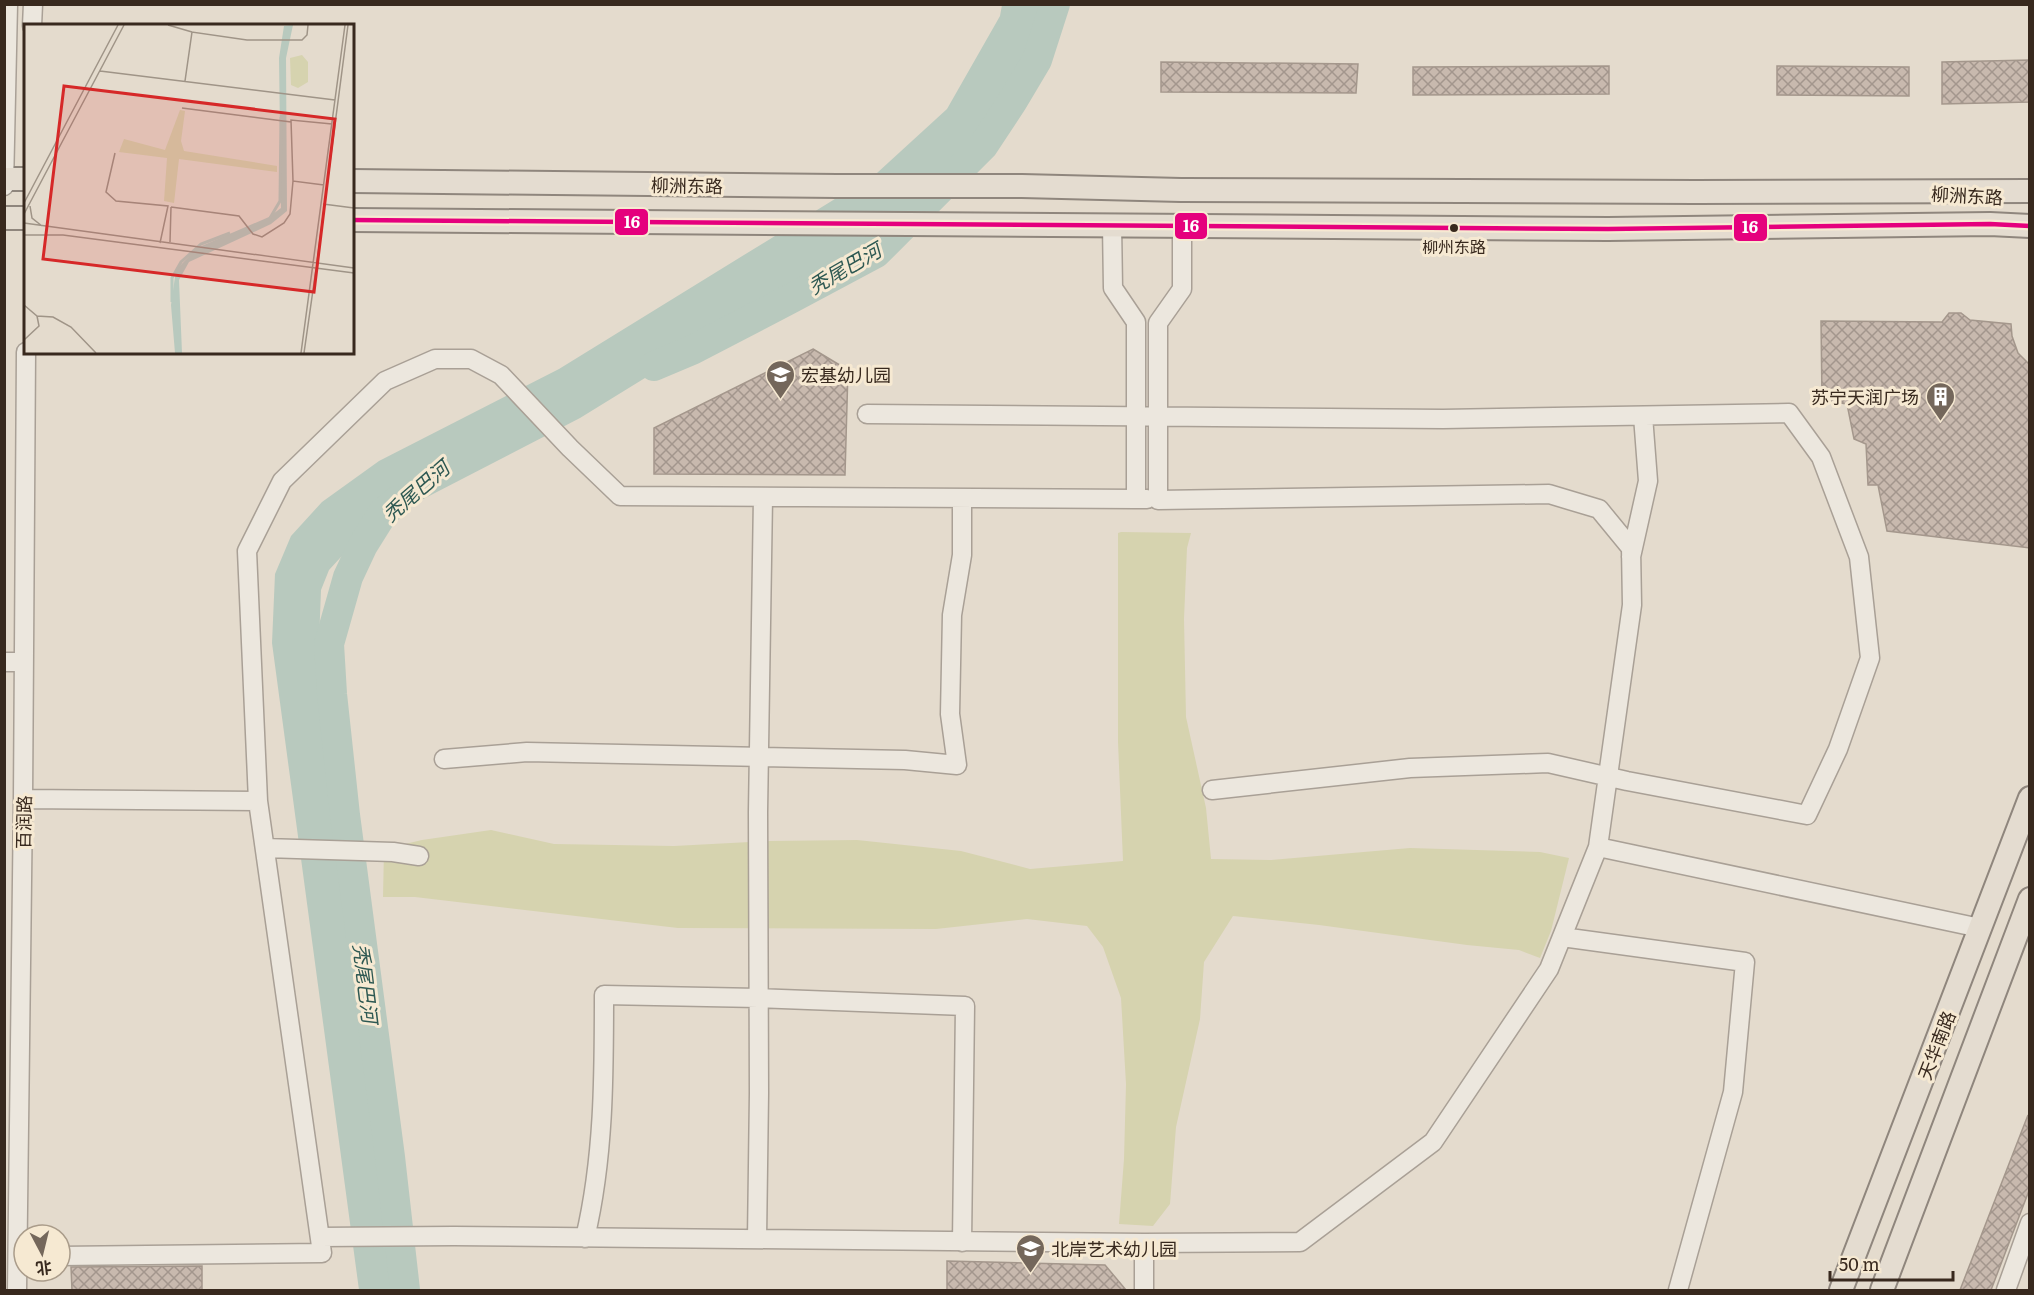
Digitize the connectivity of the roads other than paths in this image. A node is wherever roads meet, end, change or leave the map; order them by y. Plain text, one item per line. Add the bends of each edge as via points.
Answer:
1 (8, 4) edge
2 (33, 4) edge
3 (32, 24) edge
4 (5, 179) edge
5 (24, 179) edge
6 (354, 181) edge
7 (4, 186) edge
8 (2030, 191) edge
9 (1905, 192) junction
10 (2030, 197) edge
11 (4, 218) edge
12 (24, 218) edge
13 (354, 220) edge
14 (1112, 224) junction
15 (1182, 224) junction
16 (1990, 224) junction
17 (2030, 226) edge
18 (2030, 232) edge
19 (26, 354) edge
20 (867, 414) dead end
21 (1136, 416) junction
22 (1158, 416) junction
23 (1643, 416) junction
24 (762, 497) junction
25 (962, 498) junction
26 (1136, 499) junction
27 (1158, 500) junction
28 (1631, 559) junction
29 (4, 662) edge
30 (23, 662) junction
31 (759, 758) junction
32 (444, 759) dead end
33 (1608, 776) junction
34 (1212, 790) dead end
35 (2030, 798) edge
36 (23, 799) junction
37 (258, 801) junction
38 (1598, 847) junction
39 (265, 848) junction
40 (419, 856) dead end
41 (2030, 898) edge
42 (1980, 928) junction
43 (1562, 937) junction
44 (758, 998) junction
45 (21, 1223) edge
46 (2030, 1223) edge
47 (329, 1237) junction
48 (585, 1238) junction
49 (757, 1239) junction
50 (962, 1242) junction
51 (1144, 1244) junction
52 (72, 1256) edge
53 (2022, 1266) edge
54 (1144, 1290) edge
55 (1678, 1290) edge
56 (1841, 1290) edge
57 (1882, 1290) edge
58 (2006, 1290) edge

1 - 4 street
2 - 3 street
4 - 5 main road
4 - 7 street
6 - 9 main road, 柳洲东路 via 1193,190
8 - 9 main road
9 - 10 main road, 柳洲东路
11 - 12 main road
13 - 14 main road, 柳洲东路
14 - 15 main road, 柳洲东路
14 - 21 street via 1113,288 1136,322
15 - 16 main road, 柳洲东路 via 1608,229
15 - 22 street via 1182,289 1158,323
16 - 17 main road, 柳洲东路
16 - 18 main road
19 - 30 street, 百润路
20 - 21 street
21 - 22 street
21 - 26 street
22 - 23 street
22 - 27 street
23 - 28 street via 1648,481
23 - 33 street via 1790,413 1821,457 1859,557 1870,658 1838,749 1807,814
24 - 25 street
24 - 31 street
24 - 37 street via 620,496 501,375 471,359 435,359 385,381 282,481 247,551
25 - 26 street
25 - 31 street via 962,555 952,615 951,714 957,765 905,760
26 - 27 street
27 - 28 street via 1549,494 1599,509 1631,548
28 - 33 street via 1632,605
29 - 30 street
30 - 36 street, 百润路
31 - 32 street via 527,752
31 - 44 street
33 - 34 street via 1548,763 1410,768
33 - 38 street
35 - 42 main road, 天华南路
36 - 37 street
36 - 45 street, 百润路
37 - 39 street
38 - 42 street
38 - 43 street
39 - 40 street
39 - 47 street
41 - 57 main road, 天华南路
42 - 56 main road, 天华南路
43 - 51 street via 1549,969 1432,1142 1300,1242
43 - 55 street via 1745,962 1733,1092
44 - 48 street via 604,995 600,1143
44 - 49 street
44 - 50 street via 965,1006
46 - 53 street
47 - 48 street
47 - 52 street via 322,1253
48 - 49 street
49 - 50 street
50 - 51 street
51 - 54 street
53 - 58 street

